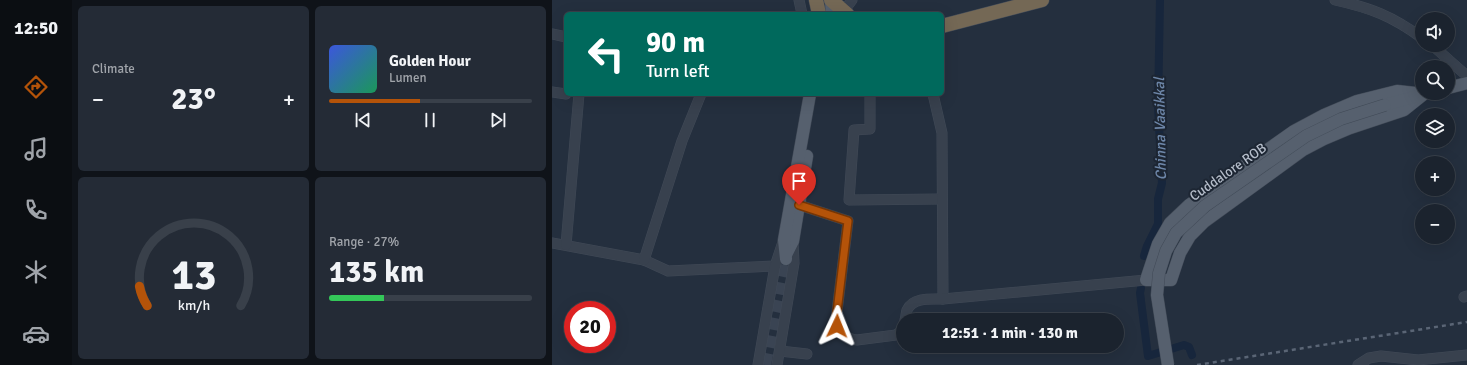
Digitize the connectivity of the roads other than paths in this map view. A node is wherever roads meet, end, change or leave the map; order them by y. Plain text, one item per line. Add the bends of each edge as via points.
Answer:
1 (799, 0) edge
2 (816, 0) edge
3 (852, 0) edge
4 (1006, 0) edge
5 (1042, 0) edge
6 (1335, 0) edge
7 (837, 8) edge
8 (802, 12) edge
9 (819, 12) edge
10 (944, 16) edge
11 (944, 25) edge
12 (1415, 33) edge
13 (552, 34) edge
14 (564, 37) edge
15 (1440, 52) edge
16 (1467, 76) edge
17 (1467, 83) edge
18 (1455, 86) edge
19 (552, 92) edge
20 (1415, 93) edge
21 (564, 94) edge
22 (579, 96) edge
23 (700, 96) edge
24 (810, 96) edge
25 (817, 96) edge
26 (870, 96) edge
27 (933, 96) edge
28 (1415, 97) edge
29 (1418, 100) edge
30 (942, 199) junction
31 (799, 205) junction
32 (789, 240) junction
33 (552, 243) edge
34 (566, 246) junction
35 (786, 257) tunnel mouth
36 (644, 260) junction
37 (776, 266) junction
38 (1146, 280) junction
39 (943, 299) junction
40 (906, 313) edge
41 (896, 335) edge
42 (780, 351) junction
43 (807, 354) dead end
44 (1467, 355) edge
45 (758, 365) edge
46 (778, 365) edge
47 (1168, 365) edge
48 (1358, 365) edge

1 - 8 street
2 - 9 highway
3 - 7 street
4 - 10 highway
5 - 11 highway
6 - 12 street via 1378,12
13 - 14 street
15 - 16 street
17 - 18 main road
19 - 21 street
20 - 38 main road via 1397,92 1357,101 1294,131 1189,205 1170,223 1158,244
22 - 34 street
23 - 36 street via 682,141
24 - 32 main road
25 - 31 main road
26 - 30 street via 870,129 854,130 849,200
27 - 30 street via 942,134
28 - 47 main road, Cuddalore ROB, bridge via 1341,119 1306,136 1205,206 1176,233 1166,251 1159,273 1157,295
29 - 38 main road via 1404,110 1330,136 1303,150 1204,222 1190,236 1180,253 1171,280
30 - 39 street
31 - 32 main road
31 - 41 street via 848,221 836,320 840,332 845,337 857,340
32 - 35 main road
32 - 37 street
32 - 42 street via 794,264
33 - 34 street
34 - 36 street
36 - 37 street via 668,271
37 - 45 street
38 - 39 street
39 - 40 street via 923,299 907,309
42 - 43 street
42 - 46 street
44 - 48 street via 1418,360 1381,356 1369,358

